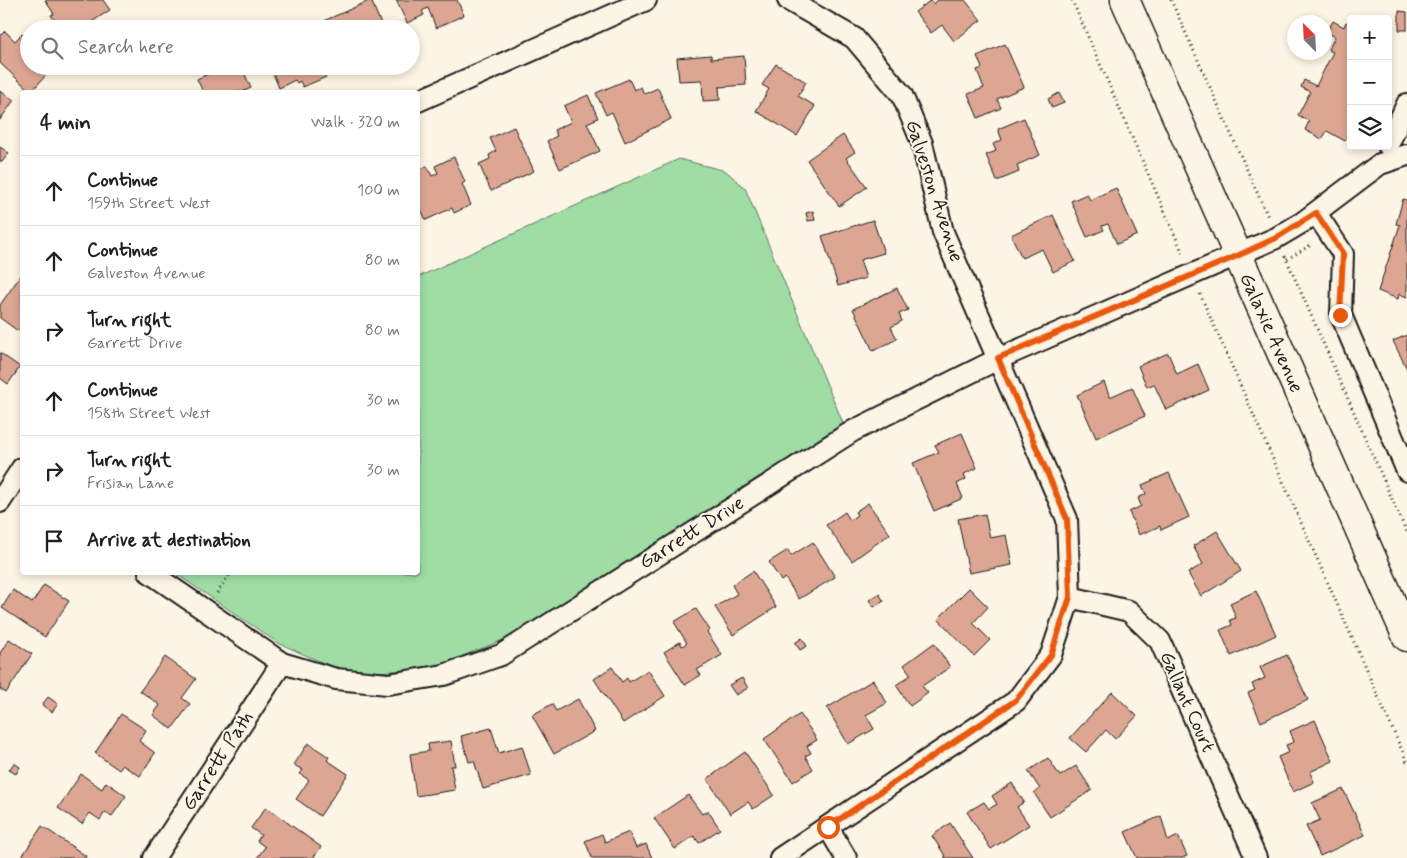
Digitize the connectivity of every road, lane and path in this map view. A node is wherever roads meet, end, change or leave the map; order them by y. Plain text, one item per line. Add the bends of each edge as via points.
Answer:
1 (646, 0) edge
2 (788, 0) edge
3 (1072, 0) edge
4 (1125, 0) edge
5 (1171, 0) edge
6 (420, 100) edge
7 (1407, 104) edge
8 (1385, 152) edge
9 (1407, 155) edge
10 (1316, 213) junction
11 (1276, 238) junction
12 (1237, 256) junction
13 (1192, 275) junction
14 (998, 358) junction
15 (1407, 471) edge
16 (15, 477) edge
17 (0, 502) edge
18 (1407, 534) edge
19 (153, 575) edge
20 (1070, 597) junction
21 (1407, 637) edge
22 (282, 663) junction
23 (1407, 762) edge
24 (828, 827) junction
25 (154, 858) edge
26 (780, 858) edge
27 (846, 858) edge
28 (1256, 858) edge

1 - 6 street
2 - 14 street, Galveston Avenue via 854,38 902,95 922,144 943,232
3 - 13 path
4 - 12 street, Galaxie Avenue
5 - 11 path
7 - 8 street
8 - 9 street
8 - 10 street, Garrett Drive
10 - 11 street, Garrett Drive
10 - 15 street via 1343,254 1340,315
11 - 12 street, Garrett Drive
11 - 18 path
12 - 13 street, Garrett Drive
12 - 21 street, Galaxie Avenue
13 - 14 street, Garrett Drive
13 - 23 path
14 - 20 street, Galveston Avenue via 1067,519
14 - 22 street, Garrett Drive via 853,431 501,655 444,675 388,684 336,679
16 - 17 street
19 - 22 street, Garrett Drive
20 - 24 street via 1051,655 1016,700
20 - 28 street, Gallant Court via 1130,611 1160,642
22 - 25 street, Garrett Path
24 - 26 street
24 - 27 street

